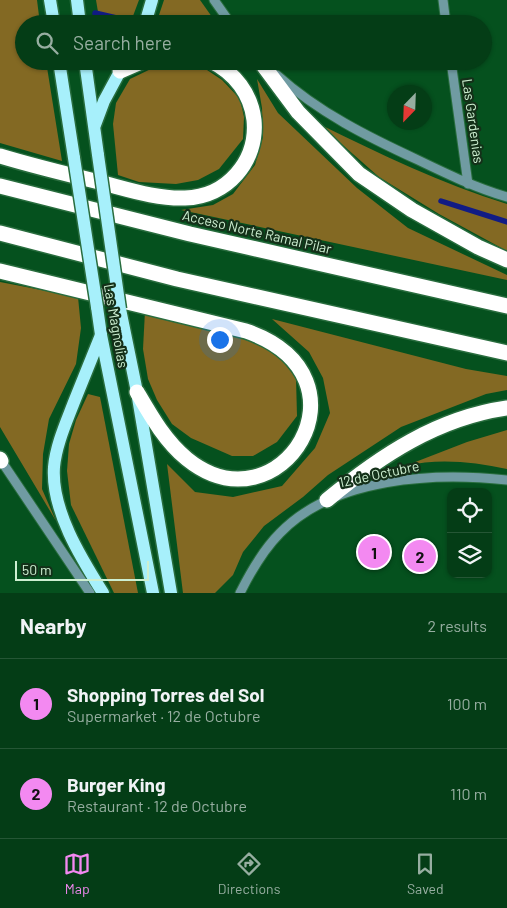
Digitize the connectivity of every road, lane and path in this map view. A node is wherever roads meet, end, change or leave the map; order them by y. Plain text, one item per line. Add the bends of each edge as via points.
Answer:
1 (50, 0) edge
2 (77, 0) edge
3 (152, 0) edge
4 (214, 0) edge
5 (442, 0) edge
6 (52, 15) edge
7 (79, 15) edge
8 (147, 15) edge
9 (225, 15) edge
10 (444, 15) edge
11 (60, 70) edge
12 (87, 70) edge
13 (121, 70) edge
14 (226, 70) edge
15 (268, 70) edge
16 (271, 70) edge
17 (452, 70) edge
18 (94, 128) junction
19 (0, 156) edge
20 (468, 184) junction
21 (0, 186) edge
22 (507, 197) edge
23 (0, 233) edge
24 (507, 260) edge
25 (0, 271) edge
26 (507, 306) edge
27 (101, 335) junction
28 (507, 353) edge
29 (137, 392) junction
30 (507, 408) edge
31 (0, 460) edge
32 (507, 480) edge
33 (327, 500) junction
34 (90, 593) edge
35 (103, 593) edge
36 (154, 593) edge
37 (171, 593) edge
38 (240, 593) edge

1 - 6 main road
2 - 7 main road
3 - 8 main road
4 - 9 street
5 - 10 street
11 - 27 main road, Las Magnolias, bridge
12 - 18 main road, Las Magnolias
13 - 18 main road
14 - 19 highway via 241,85 251,104 253,144 248,160 230,181 214,192 187,198 149,195
15 - 24 highway via 298,112 359,174 412,210
16 - 20 street via 332,115
17 - 20 street, Las Gardenias
18 - 29 main road, Las Magnolias, bridge via 120,309
20 - 22 street
21 - 26 highway, Acceso Norte Ramal Pilar via 190,234
23 - 28 highway via 177,280
25 - 29 highway via 262,336 282,349 303,374 309,392 310,412 302,441 284,462 257,475 228,478 196,466 177,450
27 - 35 main road via 65,425 54,468 56,494 64,520
27 - 36 main road, Las Magnolias
29 - 37 main road, Las Magnolias
30 - 33 highway via 457,420 416,437 356,476
31 - 34 street
32 - 33 street, 12 de Octubre via 456,476 410,479 356,490
33 - 38 street, 12 de Octubre via 280,532

